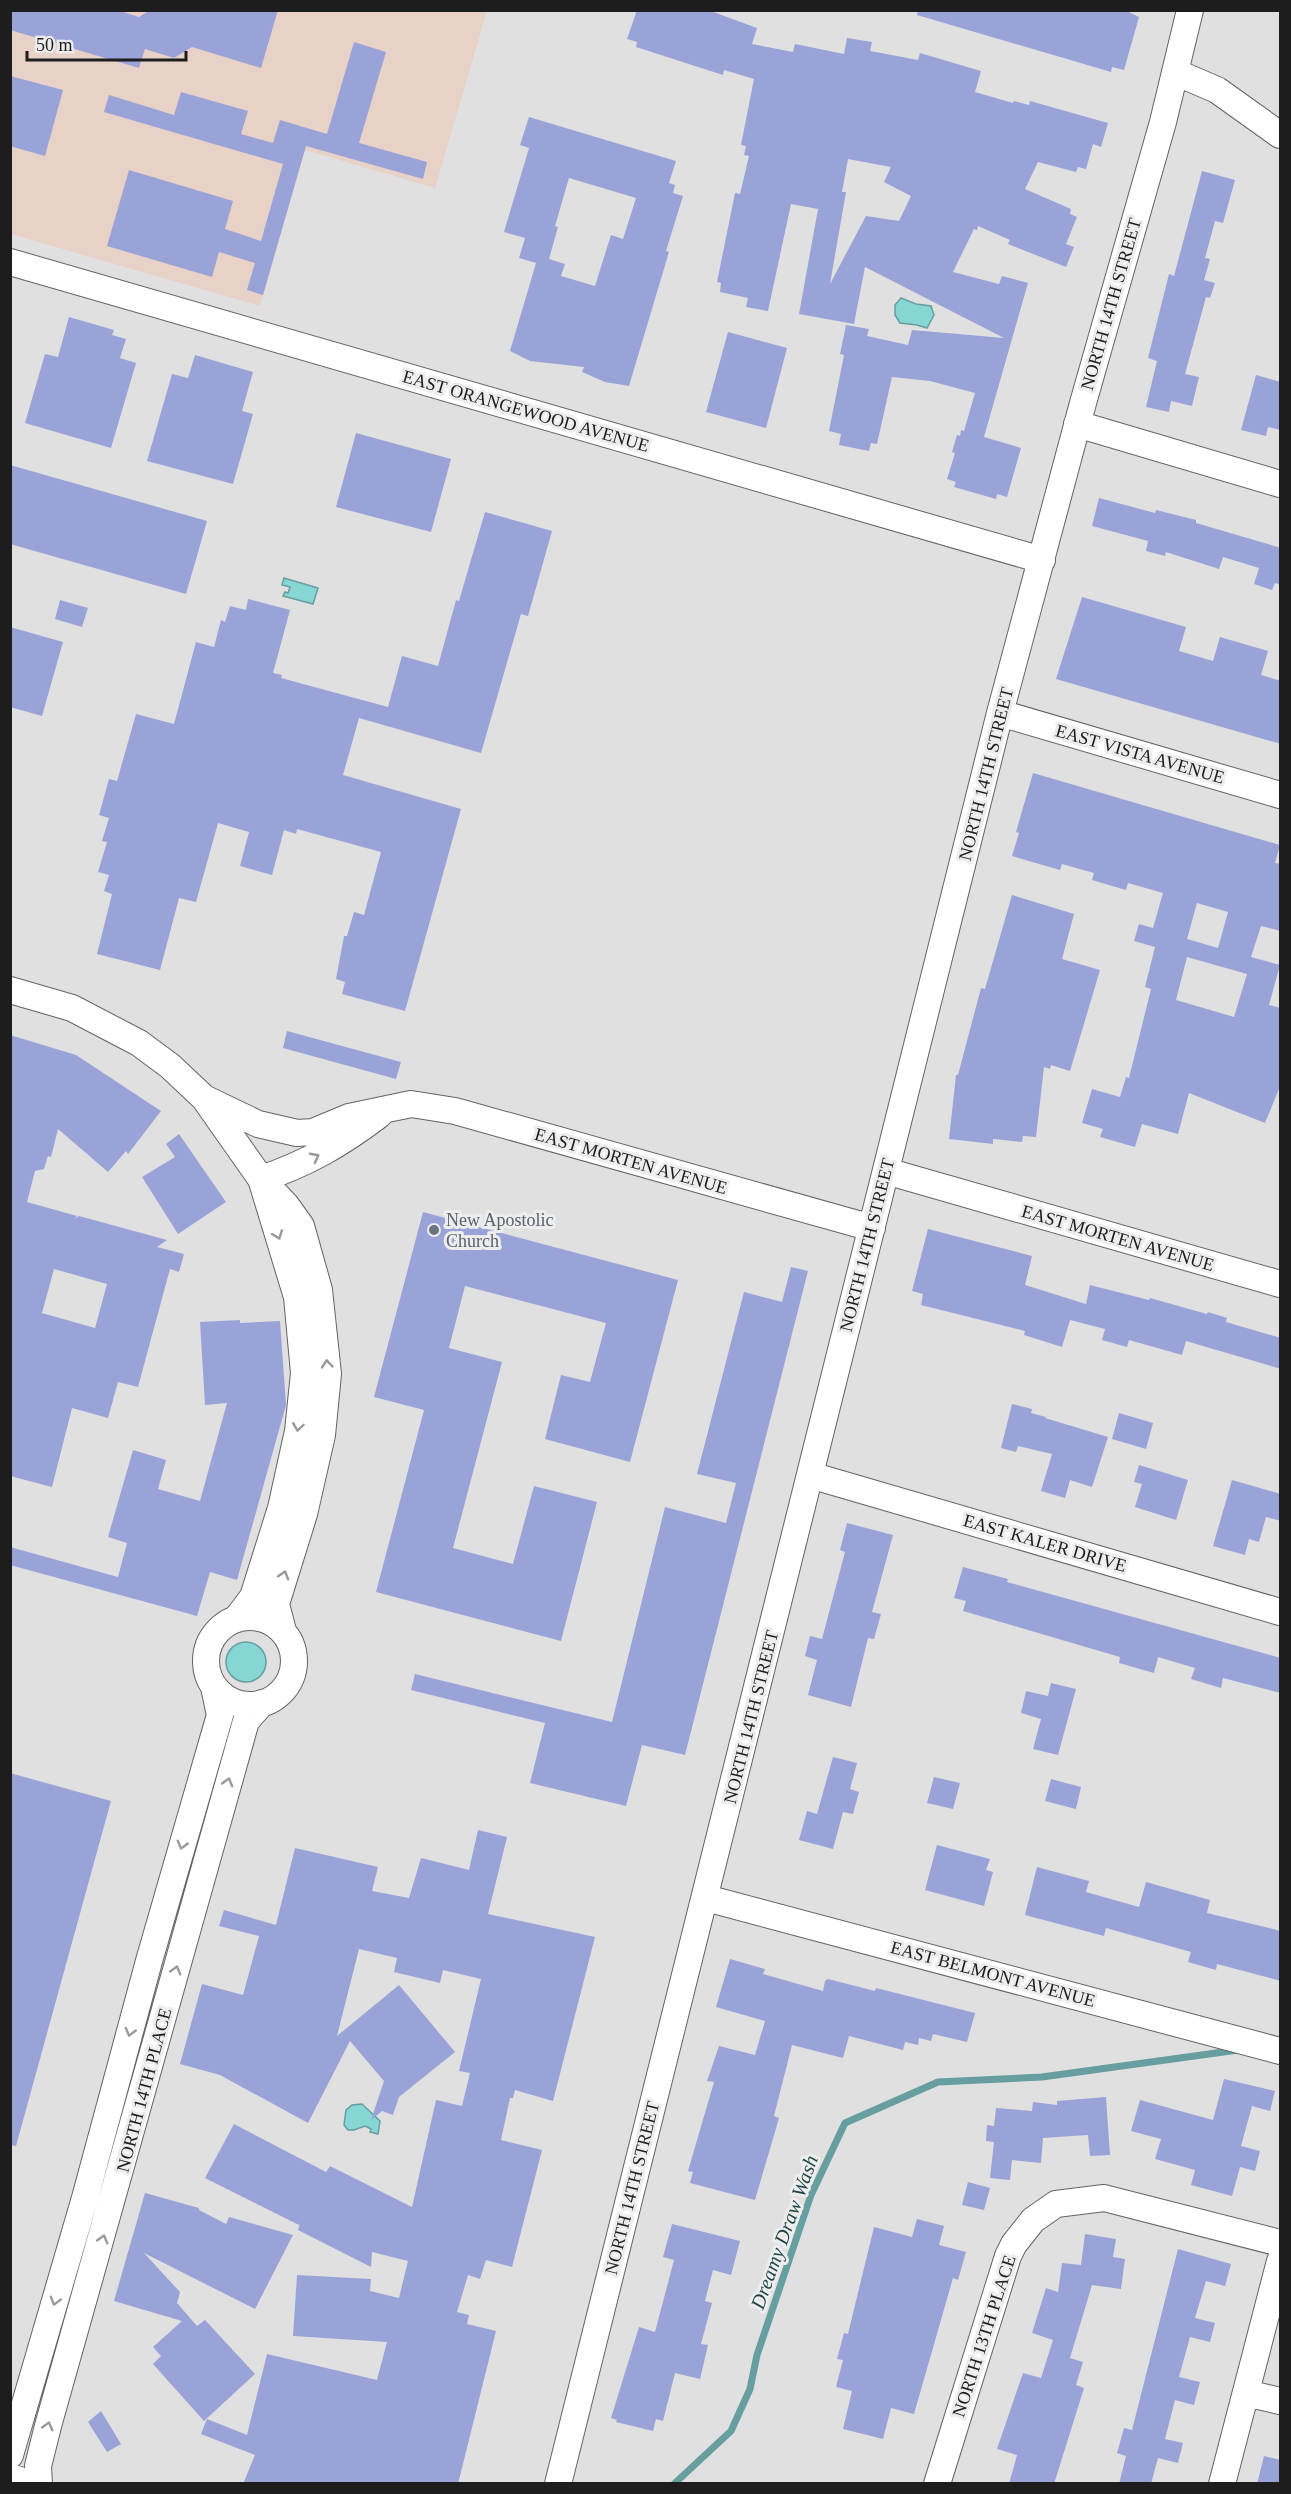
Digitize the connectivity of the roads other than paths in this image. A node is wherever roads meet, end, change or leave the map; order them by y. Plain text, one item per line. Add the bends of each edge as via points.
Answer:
1 (1190, 11) edge
2 (1175, 72) junction
3 (1281, 135) edge
4 (10, 262) edge
5 (1077, 424) junction
6 (1281, 484) edge
7 (1042, 560) junction
8 (1000, 713) junction
9 (1281, 795) edge
10 (10, 990) edge
11 (204, 1098) junction
12 (389, 1107) junction
13 (886, 1171) junction
14 (261, 1179) junction
15 (872, 1228) junction
16 (1281, 1284) edge
17 (810, 1475) junction
18 (1281, 1612) edge
19 (237, 1618) junction
20 (283, 1631) junction
21 (214, 1687) junction
22 (262, 1703) junction
23 (706, 1898) junction
24 (1281, 2051) edge
25 (1281, 2243) edge
26 (1281, 2261) edge
27 (1246, 2393) junction
28 (1281, 2402) edge
29 (10, 2455) edge
30 (10, 2477) edge
31 (32, 2484) edge
32 (39, 2484) edge
33 (558, 2484) edge
34 (937, 2484) edge
35 (1222, 2484) edge

1 - 2 street, NORTH 14TH STREET
2 - 3 street via 1217,90
2 - 5 street, NORTH 14TH STREET
4 - 7 street, EAST ORANGEWOOD AVENUE
5 - 6 street
5 - 7 street, NORTH 14TH STREET
7 - 8 street, NORTH 14TH STREET
8 - 9 street, EAST VISTA AVENUE
8 - 13 street, NORTH 14TH STREET
10 - 11 street, EAST MORTEN AVENUE via 72,1008 139,1043
11 - 12 street, EAST MORTEN AVENUE via 258,1124 297,1133 313,1132
11 - 14 street, EAST MORTEN AVENUE
14 -> 12 street via 292,1169 347,1139
12 - 15 street, EAST MORTEN AVENUE via 411,1104 455,1111
13 - 15 street, NORTH 14TH STREET
13 - 16 street, EAST MORTEN AVENUE
14 -> 19 street, NORTH 14TH PLACE via 297,1297 304,1373 298,1431 281,1508 253,1597
20 -> 14 street, NORTH 14TH PLACE via 276,1604 304,1514 322,1435 328,1374 319,1290 301,1226
15 - 17 street, NORTH 14TH STREET
17 - 18 street, EAST KALER DRIVE
17 - 23 street, NORTH 14TH STREET
19 - 20 street via 262,1618
19 - 21 street, NORTH 14TH PLACE via 220,1628 207,1650 207,1669
20 - 22 street, NORTH 14TH PLACE via 290,1642 294,1667 283,1689
21 - 22 street via 236,1703
21 -> 29 street, NORTH 14TH PLACE via 220,1715
32 -> 22 street, NORTH 14TH PLACE via 38,2466 48,2426 246,1721
23 - 24 street, EAST BELMONT AVENUE
23 - 33 street, NORTH 14TH STREET
25 - 34 street, NORTH 13TH PLACE via 1104,2198 1056,2204 1033,2220 1008,2256
26 - 27 street
27 - 28 street
27 - 35 street
30 - 31 street

